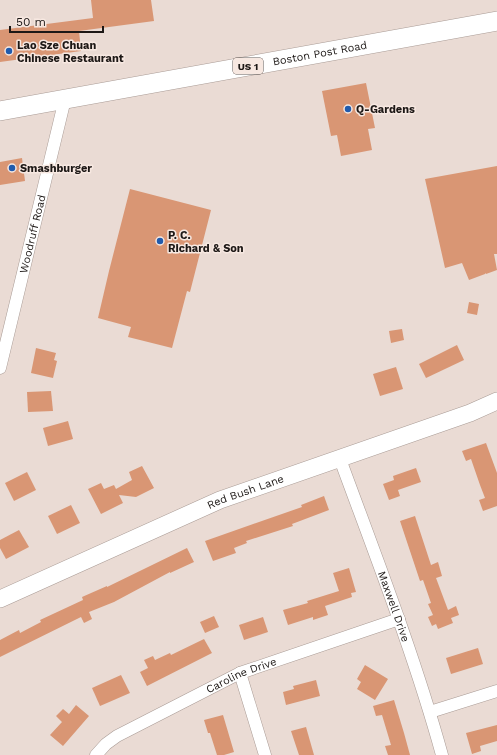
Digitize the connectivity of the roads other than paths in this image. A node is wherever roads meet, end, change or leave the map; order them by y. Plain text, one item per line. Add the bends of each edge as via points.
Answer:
1 (497, 21) edge
2 (65, 99) junction
3 (0, 111) edge
4 (0, 368) edge
5 (497, 401) edge
6 (340, 459) junction
7 (0, 599) edge
8 (399, 619) junction
9 (240, 674) junction
10 (497, 691) edge
11 (430, 712) junction
12 (96, 755) edge
13 (265, 755) edge
14 (442, 755) edge

1 - 2 main road, Boston Post Road / US 1
2 - 3 main road, Boston Post Road / US 1
2 - 4 street, Woodruff Road
5 - 6 street, Red Bush Lane
6 - 7 street, Red Bush Lane via 220,500
6 - 8 street, Maxwell Drive
8 - 9 street, Caroline Drive
8 - 11 street, Maxwell Drive
9 - 12 street, Caroline Drive via 117,736
9 - 13 street
10 - 11 street
11 - 14 street, Maxwell Drive

